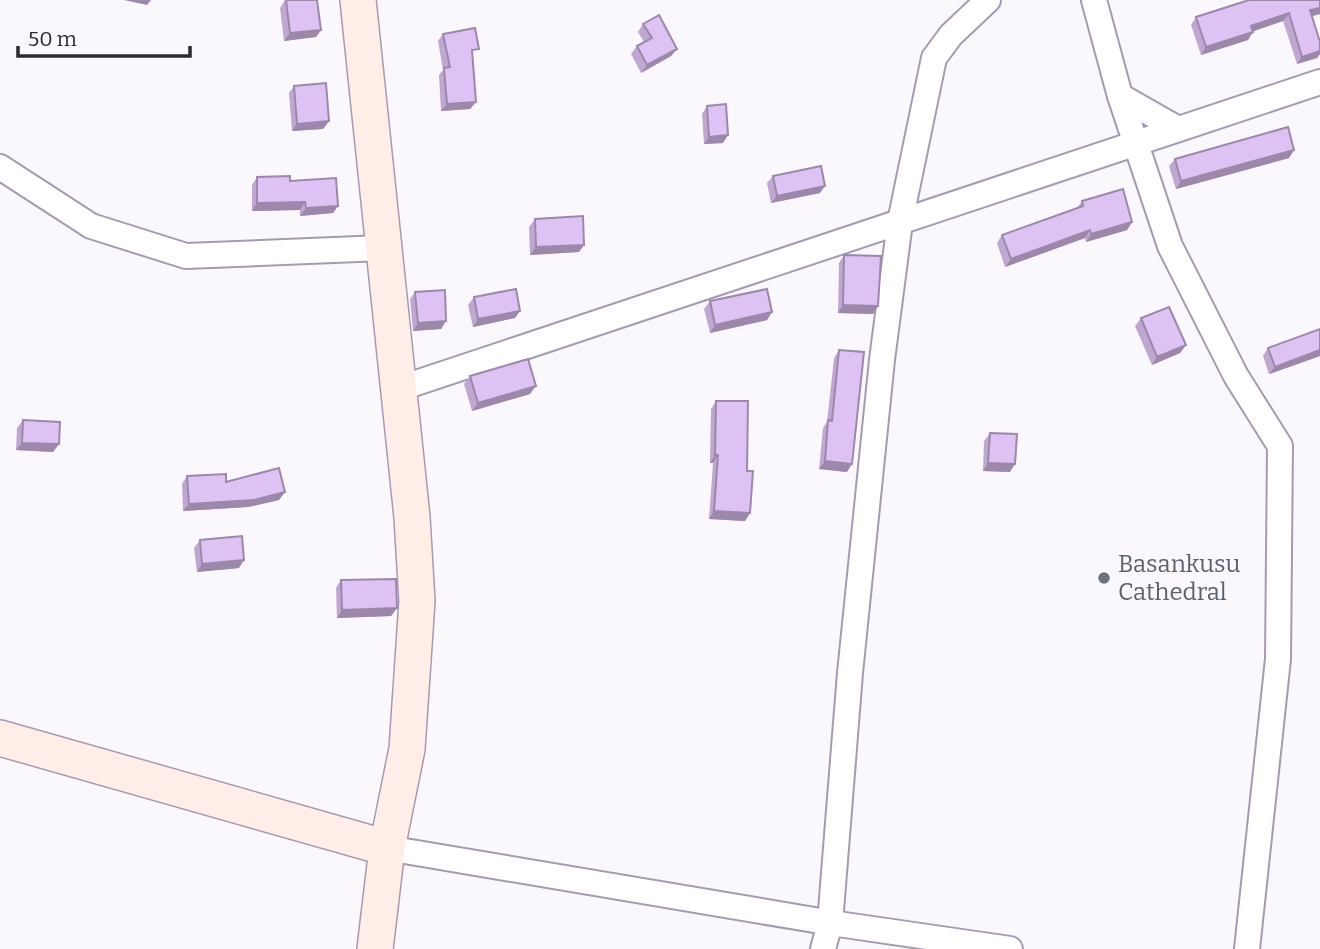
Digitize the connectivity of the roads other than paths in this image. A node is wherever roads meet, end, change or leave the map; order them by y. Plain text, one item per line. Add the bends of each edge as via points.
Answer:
1 (358, 0) edge
2 (988, 0) edge
3 (1094, 0) edge
4 (1320, 82) edge
5 (1120, 96) junction
6 (1178, 129) junction
7 (1135, 144) junction
8 (0, 167) edge
9 (900, 222) junction
10 (383, 248) junction
11 (398, 389) junction
12 (0, 738) edge
13 (387, 848) junction
14 (830, 923) junction
15 (375, 949) edge
16 (823, 949) edge
17 (1010, 949) edge
18 (1247, 949) edge

1 - 10 street
2 - 9 street via 951,34 934,58
3 - 5 street
4 - 6 street
5 - 6 street
5 - 7 street
6 - 7 street
7 - 9 street
7 - 18 street via 1170,246 1236,376 1280,446 1278,659
8 - 10 street via 91,226 186,256
9 - 11 street
9 - 14 street via 850,673
10 - 11 street
11 - 13 street via 417,601 407,749
12 - 13 street
13 - 14 street
13 - 15 street
14 - 16 street
14 - 17 street

